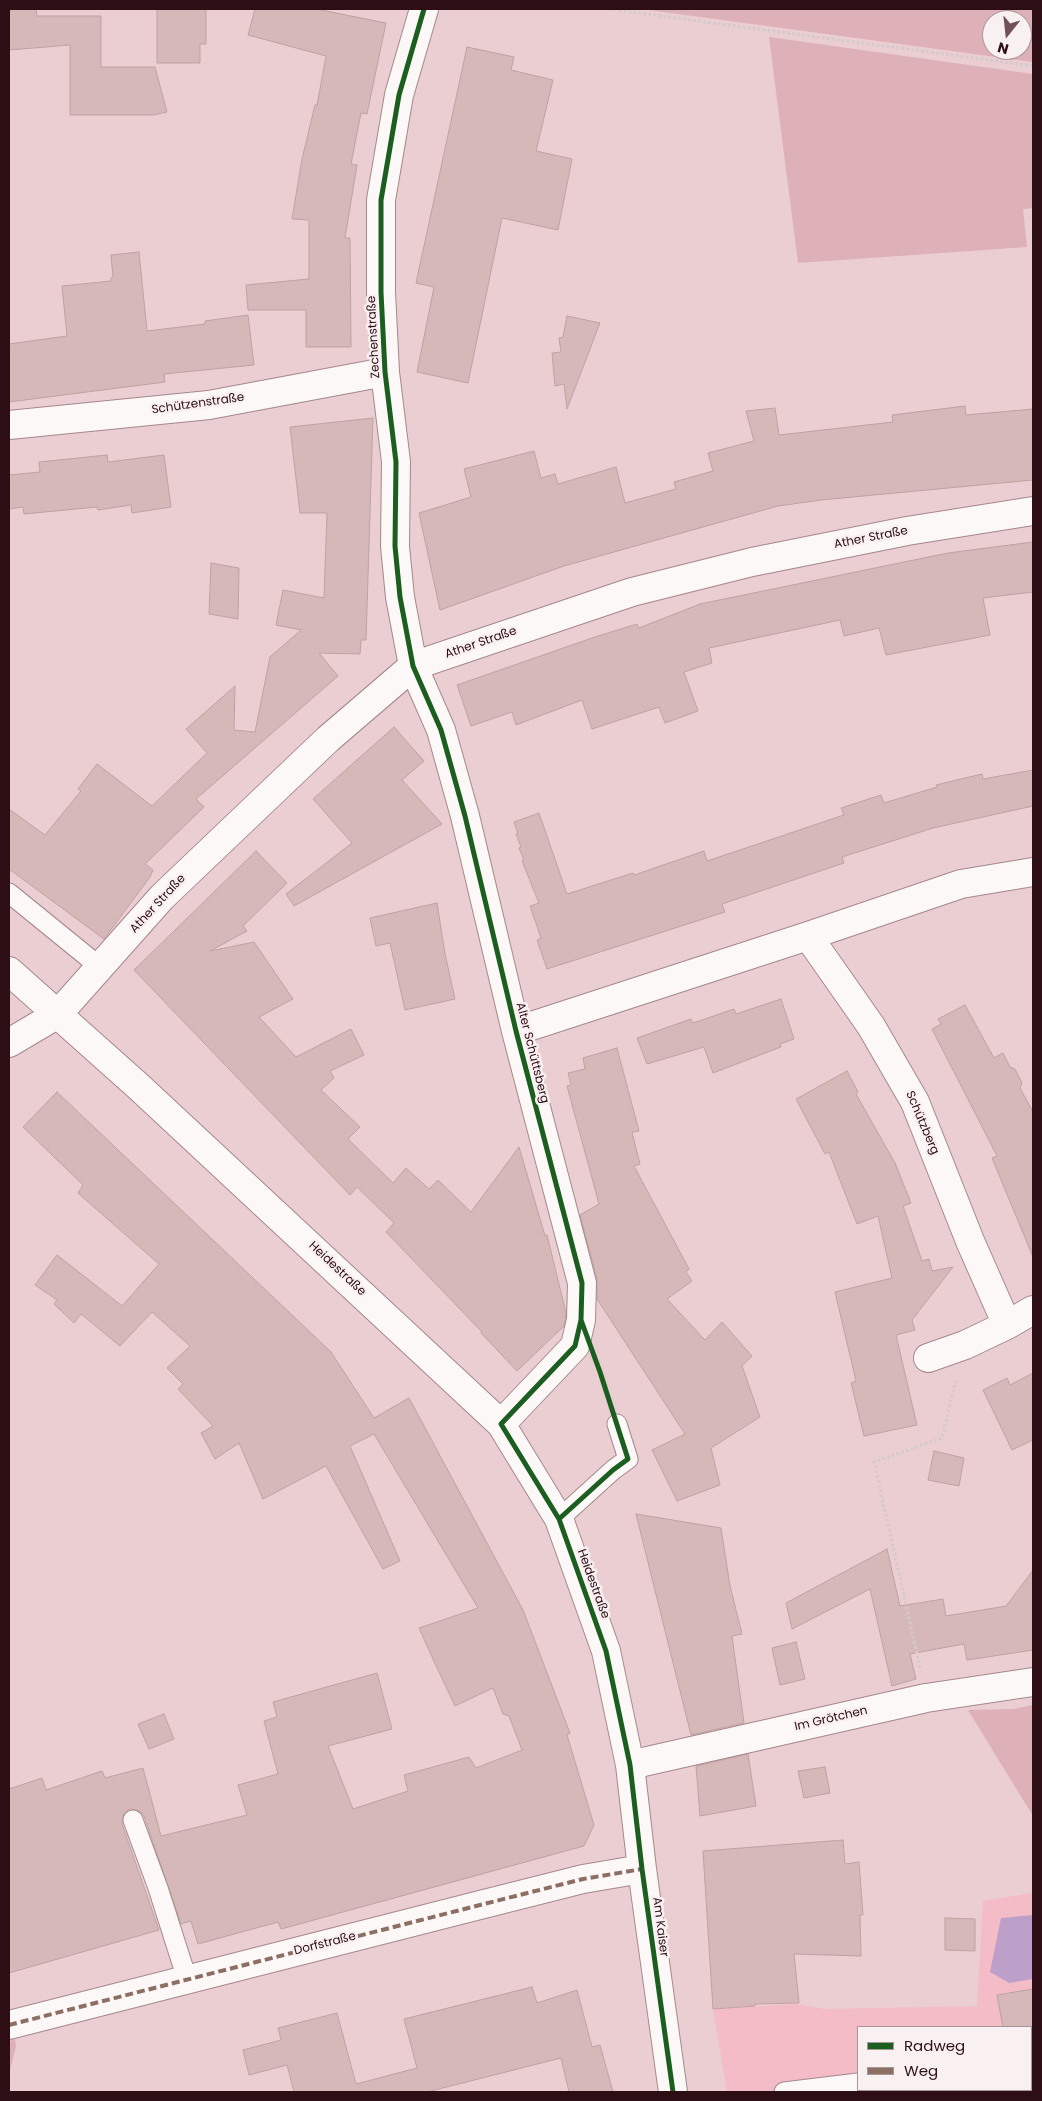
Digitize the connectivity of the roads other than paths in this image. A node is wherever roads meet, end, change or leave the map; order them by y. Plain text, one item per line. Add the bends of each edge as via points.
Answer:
1 (424, 9) edge
2 (385, 372) junction
3 (9, 425) edge
4 (1033, 511) edge
5 (413, 666) junction
6 (1033, 872) edge
7 (9, 893) edge
8 (808, 936) junction
9 (100, 967) junction
10 (9, 971) edge
11 (58, 1014) junction
12 (516, 1031) junction
13 (9, 1043) edge
14 (1033, 1310) edge
15 (1007, 1326) junction
16 (928, 1358) dead end
17 (501, 1424) junction
18 (617, 1424) dead end
19 (559, 1519) junction
20 (1033, 1682) edge
21 (630, 1765) junction
22 (132, 1820) dead end
23 (642, 1869) junction
24 (187, 1979) junction
25 (9, 2025) edge
26 (857, 2083) edge
27 (672, 2092) edge
28 (784, 2092) edge

1 - 2 street, Zechenstraße via 399,95 381,200
2 - 3 street, Schützenstraße via 209,404
2 - 5 street, Zechenstraße via 396,462 395,546 400,597
4 - 5 street, Ather Straße via 906,531 752,562 632,592
5 - 9 street, Ather Straße via 328,739 231,830 162,897
5 - 12 street, Alter Schüttsberg via 443,740 465,816
6 - 8 street via 961,884
7 - 9 lane
8 - 12 street
8 - 15 street, Schützberg via 871,1026 915,1102
9 - 11 street, Ather Straße
10 - 11 street, Heidestraße
11 - 13 street, Ather Straße
11 - 17 street, Heidestraße via 331,1263
12 - 17 street, Alter Schüttsberg via 582,1283 581,1320 575,1346
14 - 15 street
15 - 16 street
17 - 19 street, Heidestraße
18 - 19 lane via 628,1459
19 - 21 street, Heidestraße via 606,1651
20 - 21 street, Im Grötchen via 926,1698
21 - 23 street, Am Kaiser
22 - 24 lane
23 - 24 street, Dorfstraße via 574,1882
23 - 27 street, Am Kaiser
24 - 25 street, Dorfstraße
26 - 28 lane

